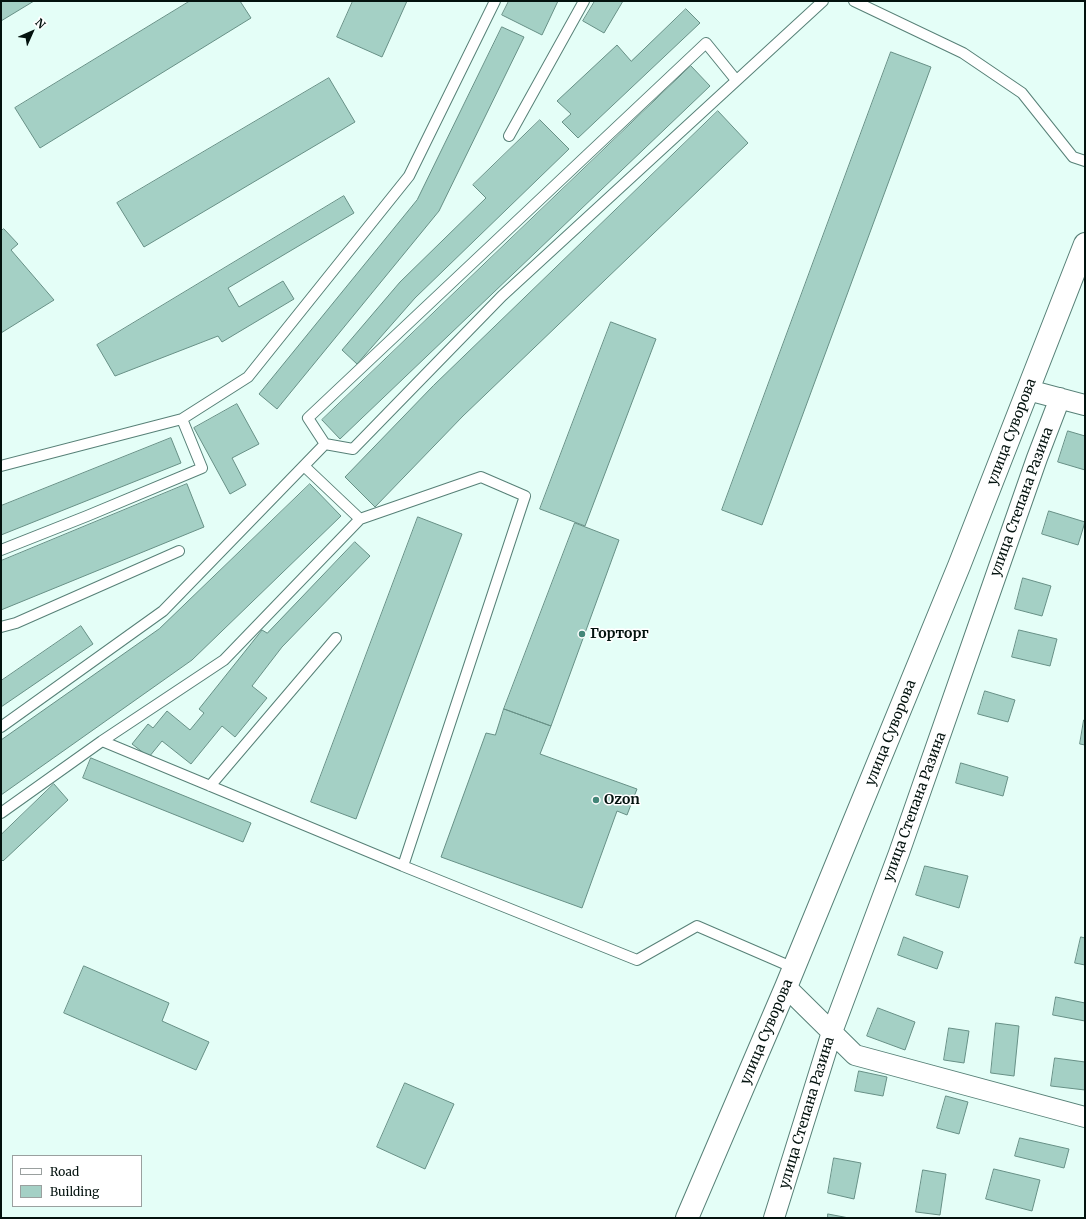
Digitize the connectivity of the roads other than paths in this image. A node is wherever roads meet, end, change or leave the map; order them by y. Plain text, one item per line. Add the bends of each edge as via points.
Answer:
1 (495, 1) edge
2 (584, 1) edge
3 (823, 1) edge
4 (854, 1) edge
5 (736, 80) junction
6 (509, 136) dead end
7 (1085, 161) edge
8 (1085, 244) edge
9 (1028, 390) junction
10 (1060, 398) junction
11 (1085, 405) edge
12 (182, 419) junction
13 (325, 444) junction
14 (1, 466) edge
15 (304, 466) junction
16 (360, 519) junction
17 (1, 550) edge
18 (179, 551) dead end
19 (1, 628) edge
20 (336, 638) dead end
21 (1, 727) edge
22 (102, 740) junction
23 (210, 786) junction
24 (1, 813) edge
25 (403, 866) junction
26 (790, 977) junction
27 (832, 1032) junction
28 (1085, 1117) edge
29 (687, 1218) edge
30 (774, 1218) edge

1 - 12 lane via 409,176 248,377
2 - 6 lane
3 - 5 lane
4 - 7 lane via 963,52 1022,93 1073,157
5 - 13 lane via 502,296 353,449
5 - 13 lane via 706,43 308,418
8 - 9 main road, улица Суворова
9 - 10 street
9 - 26 main road, улица Суворова via 959,566
10 - 11 street
10 - 27 street, улица Степана Разина via 899,853
12 - 14 lane
12 - 17 lane via 202,468
13 - 15 lane
15 - 16 lane
15 - 21 lane via 163,611
16 - 22 lane via 224,660
16 - 25 lane via 481,477 526,496
18 - 19 lane
20 - 23 lane
22 - 23 lane
22 - 24 lane
23 - 25 lane
25 - 26 lane via 637,960 697,926
26 - 27 street
26 - 29 main road, улица Суворова
27 - 28 street via 855,1055
27 - 30 street, улица Степана Разина

